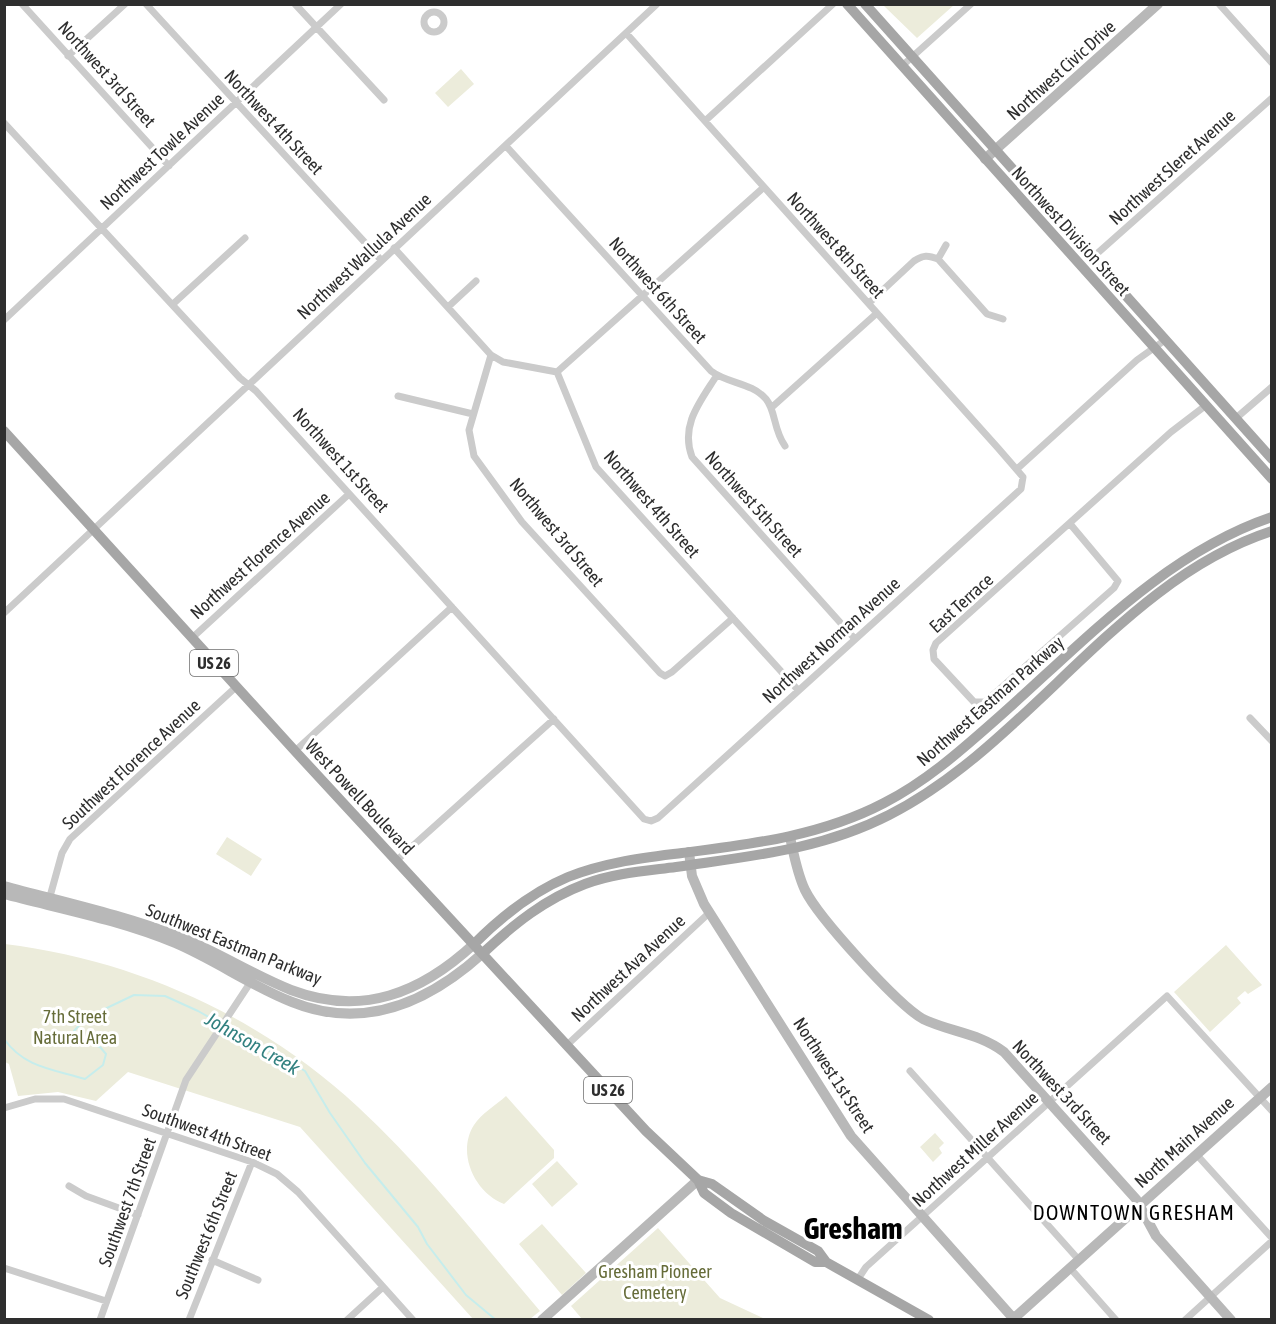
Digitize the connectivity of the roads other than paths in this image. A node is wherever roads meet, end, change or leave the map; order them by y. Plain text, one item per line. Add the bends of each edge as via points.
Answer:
1 (22, 4) edge
2 (125, 4) edge
3 (146, 4) edge
4 (296, 4) edge
5 (341, 4) edge
6 (657, 4) edge
7 (833, 4) edge
8 (847, 4) edge
9 (865, 4) edge
10 (971, 4) edge
11 (1158, 4) edge
12 (1219, 4) edge
13 (317, 28) junction
14 (626, 33) junction
15 (68, 56) junction
16 (912, 58) junction
17 (1272, 63) edge
18 (902, 66) junction
19 (1272, 98) edge
20 (384, 100) dead end
21 (236, 103) junction
22 (705, 121) junction
23 (4, 123) edge
24 (506, 146) junction
25 (995, 150) junction
26 (985, 159) junction
27 (169, 166) junction
28 (764, 187) junction
29 (102, 228) junction
30 (245, 238) dead end
31 (946, 245) dead end
32 (394, 248) junction
33 (1092, 258) junction
34 (938, 259) junction
35 (381, 260) junction
36 (476, 281) dead end
37 (643, 295) junction
38 (869, 303) junction
39 (173, 304) junction
40 (448, 307) junction
41 (877, 313) junction
42 (1003, 319) dead end
43 (4, 320) edge
44 (1165, 340) junction
45 (1153, 348) junction
46 (491, 355) junction
47 (557, 372) junction
48 (717, 375) junction
49 (249, 384) junction
50 (1272, 387) edge
51 (398, 396) dead end
52 (1205, 406) junction
53 (771, 408) junction
54 (473, 414) junction
55 (1235, 419) junction
56 (4, 431) edge
57 (785, 446) dead end
58 (1272, 459) edge
59 (1017, 468) junction
60 (1023, 477) joint
61 (1272, 479) edge
62 (349, 494) junction
63 (1272, 517) edge
64 (1071, 525) junction
65 (93, 530) junction
66 (1272, 531) edge
67 (452, 607) junction
68 (4, 613) edge
69 (733, 618) junction
70 (192, 638) junction
71 (855, 639) junction
72 (236, 687) junction
73 (798, 690) junction
74 (1250, 718) dead end
75 (554, 719) junction
76 (1272, 741) edge
77 (295, 751) junction
78 (651, 821) joint
79 (790, 837) junction
80 (793, 850) junction
81 (689, 852) junction
82 (397, 860) junction
83 (690, 865) junction
84 (4, 886) edge
85 (4, 894) edge
86 (49, 902) junction
87 (709, 913) junction
88 (474, 944) junction
89 (483, 953) junction
90 (254, 977) junction
91 (567, 1045) junction
92 (910, 1071) dead end
93 (1272, 1087) edge
94 (1259, 1097) junction
95 (1050, 1102) junction
96 (4, 1108) edge
97 (1272, 1111) edge
98 (168, 1133) junction
99 (1196, 1154) junction
100 (987, 1158) junction
101 (252, 1162) junction
102 (698, 1180) junction
103 (69, 1186) dead end
104 (1139, 1205) junction
105 (138, 1215) junction
106 (923, 1216) junction
107 (1272, 1240) edge
108 (212, 1260) junction
109 (1079, 1260) junction
110 (4, 1268) edge
111 (1070, 1268) junction
112 (858, 1279) junction
113 (258, 1280) dead end
114 (383, 1287) junction
115 (1210, 1296) junction
116 (106, 1301) junction
117 (1013, 1319) edge
118 (100, 1320) edge
119 (189, 1320) edge
120 (347, 1320) edge
121 (413, 1320) edge
122 (542, 1320) edge
123 (929, 1320) edge
124 (1116, 1320) edge
125 (1185, 1320) edge
126 (1231, 1320) edge

1 - 15 street, Northwest 3rd Street
2 - 15 street
3 - 21 street, Northwest 4th Street
4 - 13 street
5 - 13 street, Northwest Towle Avenue
6 - 14 street, Northwest Wallula Avenue
7 - 22 street
8 - 18 main road, Northwest Division Street
9 - 16 main road, Northwest Division Street
10 - 16 street
11 - 25 street, Northwest Civic Drive
12 - 17 street
13 - 20 street
13 - 21 street, Northwest Towle Avenue
14 - 22 street, Northwest 8th Street
14 - 24 street, Northwest Wallula Avenue
15 - 27 street, Northwest 3rd Street
16 - 18 street
16 - 25 main road, Northwest Division Street
18 - 26 main road, Northwest Division Street
19 - 33 street, Northwest Sleret Avenue
21 - 27 street, Northwest Towle Avenue
21 - 35 street, Northwest 4th Street
22 - 28 street, Northwest 8th Street
23 - 29 street, Northwest 1st Street
24 - 32 street, Northwest Wallula Avenue
24 - 37 street, Northwest 6th Street
25 - 26 street, Northwest Civic Drive
25 - 33 main road, Northwest Division Street
26 - 45 main road, Northwest Division Street
27 - 29 street, Northwest Towle Avenue
28 - 37 street
28 - 38 street, Northwest 8th Street
29 - 39 street, Northwest 1st Street
29 - 43 street, Northwest Towle Avenue
30 - 39 street
31 - 34 street
32 - 35 street, Northwest Wallula Avenue
32 - 40 street
33 - 44 main road, Northwest Division Street
34 - 38 street via 922,256
34 - 42 street via 987,314
35 - 49 street, Northwest Wallula Avenue
36 - 40 street
37 - 47 street
37 - 48 street, Northwest 6th Street
38 - 41 street, Northwest 8th Street
39 - 49 street, Northwest 1st Street
40 - 46 street
41 - 53 street
41 - 59 street, Northwest 8th Street
44 - 45 street
44 - 55 main road, Northwest Division Street
45 - 52 main road, Northwest Division Street
45 - 59 street
46 - 47 street via 503,362
46 - 54 street, Northwest 3rd Street
47 - 69 street, Northwest 4th Street via 596,466
48 - 53 street, Northwest 6th Street via 753,388
48 - 71 street, Northwest 5th Street via 689,422 687,440 692,457
49 - 62 street, Northwest 1st Street
49 - 65 street, Northwest Wallula Avenue
50 - 55 street
51 - 54 street
52 - 61 main road, Northwest Division Street
52 - 64 street, East Terrace via 1154,447
53 - 57 street, Northwest 6th Street via 775,430
54 - 69 street, Northwest 3rd Street via 468,430 470,448 522,522 665,676
55 - 58 main road, Northwest Division Street
56 - 65 main road, West Powell Boulevard / US 26
59 - 60 street, Northwest 8th Street
60 - 71 street, Northwest Norman Avenue via 1021,489
62 - 67 street, Northwest 1st Street
62 - 70 street, Northwest Florence Avenue
63 - 79 main road, Northwest Eastman Parkway via 1206,546 1166,572 923,781 860,815
64 - 64 street, East Terrace via 1118,581 985,702 974,702 934,659 936,643
65 - 68 street, Northwest Wallula Avenue
65 - 70 main road, West Powell Boulevard / US 26
66 - 80 main road, Northwest Eastman Parkway via 1210,558 1164,590 930,791 865,827
67 - 75 street, Northwest 1st Street
67 - 77 street
69 - 73 street, Northwest 4th Street
70 - 72 main road, West Powell Boulevard / US 26
71 - 73 street, Northwest Norman Avenue
72 - 77 main road, West Powell Boulevard / US 26
72 - 86 street, Southwest Florence Avenue via 70,839 62,853
73 - 78 street, Northwest Norman Avenue
74 - 76 street
75 - 78 street, Northwest 1st Street via 644,819
75 - 82 street
77 - 82 main road, West Powell Boulevard / US 26
79 - 80 street, Northwest 3rd Street
79 - 81 main road, Northwest Eastman Parkway
80 - 83 main road, Northwest Eastman Parkway
80 - 95 street, Northwest 3rd Street via 801,880 816,908 900,1002 934,1024 996,1046
81 - 83 street, Northwest 1st Street
81 - 88 main road, Northwest Eastman Parkway via 609,864 571,876 516,906
82 - 88 main road, West Powell Boulevard / US 26
83 - 87 street, Northwest 1st Street
83 - 89 main road, Northwest Eastman Parkway via 614,876 571,890 532,911
84 - 86 street, Southwest Eastman Parkway
85 - 86 street, Southwest Eastman Parkway
86 - 90 street, Southwest Eastman Parkway via 154,927 215,952
87 - 91 street, Northwest Ava Avenue
87 - 106 street, Northwest 1st Street via 847,1130
88 - 89 main road, West Powell Boulevard / US 26
88 - 90 street, Southwest Eastman Parkway via 427,981 370,1000 316,997
89 - 90 street, Southwest Eastman Parkway via 425,996 376,1011 313,1009 279,997
89 - 91 main road, West Powell Boulevard / US 26
90 - 98 street, Southwest 7th Street via 186,1080
91 - 102 main road, West Powell Boulevard / US 26 via 646,1131
92 - 100 street
93 - 94 street, North Main Avenue
94 - 95 street, Northwest Miller Avenue via 1167,996
94 - 97 street
94 - 99 street, North Main Avenue
95 - 100 street, Northwest Miller Avenue
95 - 104 street, Northwest 3rd Street
96 - 98 street, Southwest 4th Street via 35,1099 64,1100
98 - 101 street, Southwest 4th Street
98 - 105 street, Southwest 7th Street
99 - 104 street, North Main Avenue
99 - 107 street
100 - 106 street, Northwest Miller Avenue
100 - 109 street
101 - 108 street, Southwest 6th Street
101 - 114 street, Southwest 4th Street via 277,1174 298,1192
102 - 112 main road, West Powell Boulevard / US 26 via 712,1184 763,1220 818,1251 826,1262
102 - 122 street
103 - 105 street
104 - 109 street, North Main Avenue
104 - 115 street, Northwest 3rd Street via 1152,1231
105 - 116 street, Southwest 7th Street
106 - 112 street, Northwest Miller Avenue via 866,1267
106 - 117 street, Northwest 1st Street
107 - 115 street
108 - 113 street
108 - 119 street, Southwest 6th Street
109 - 111 street, North Main Avenue
110 - 116 street
111 - 117 street, North Main Avenue
111 - 124 street
112 - 123 main road, West Powell Boulevard / US 26
114 - 120 street
114 - 121 street, Southwest 4th Street
115 - 125 street
115 - 126 street, Northwest 3rd Street
116 - 118 street, Southwest 7th Street

